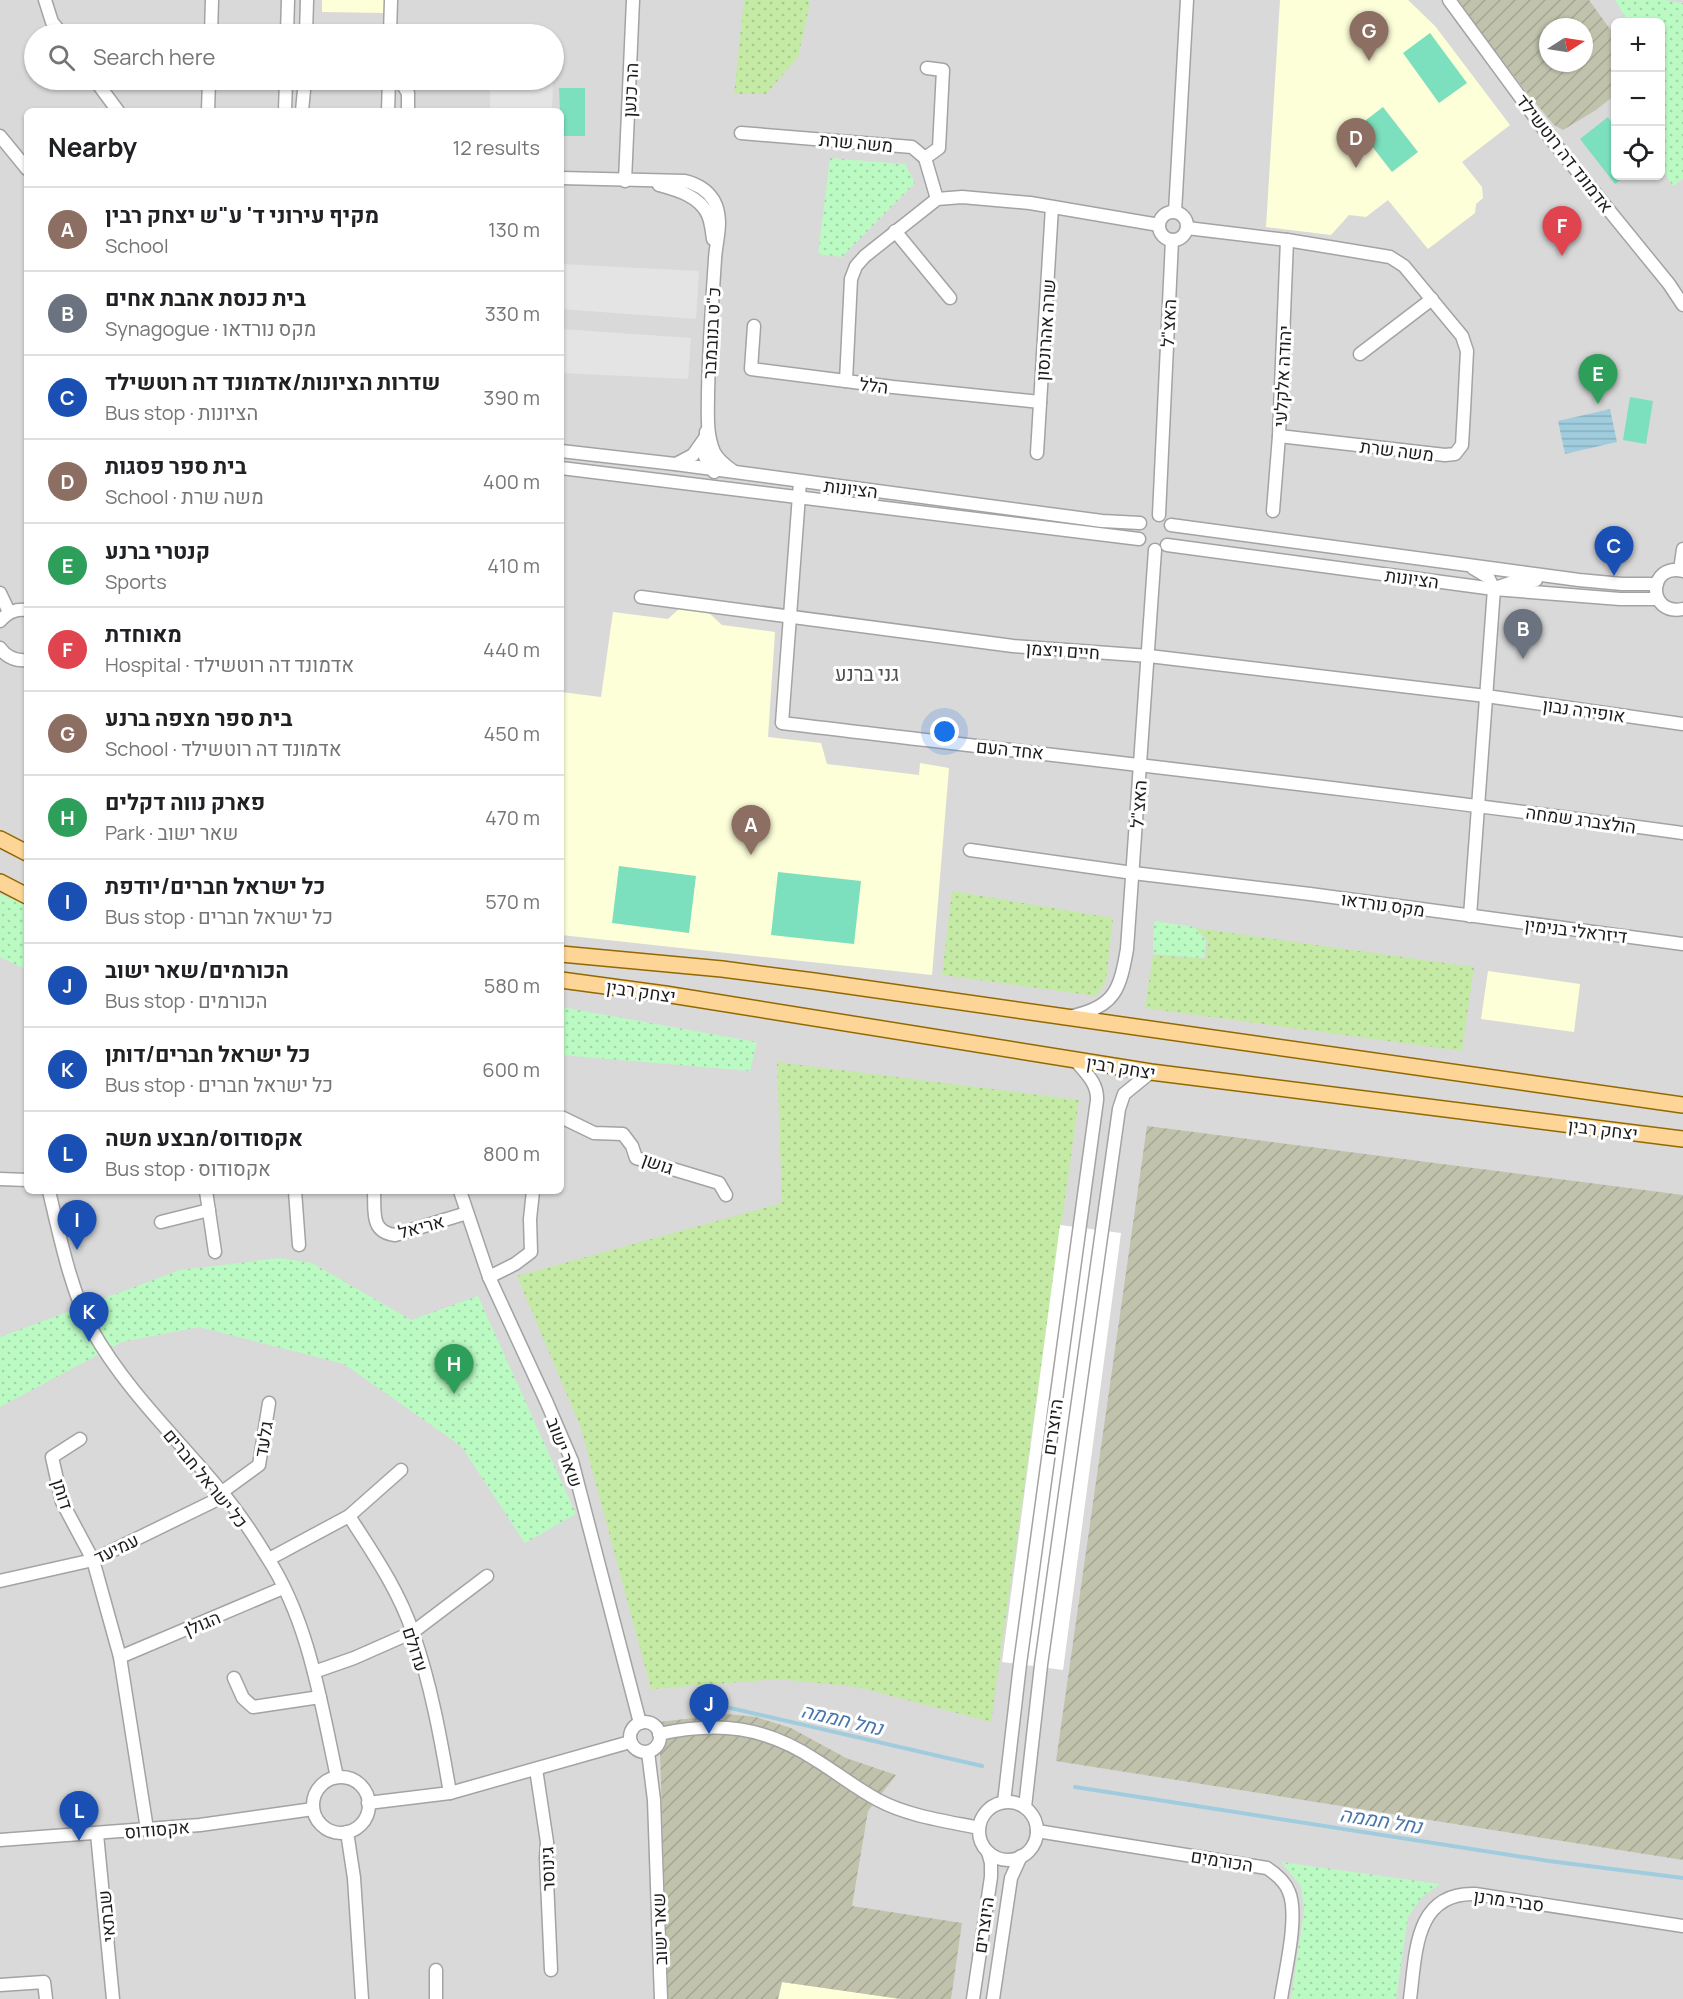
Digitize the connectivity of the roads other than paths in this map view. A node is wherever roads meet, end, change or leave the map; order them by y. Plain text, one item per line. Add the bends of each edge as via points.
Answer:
1 (45, 0) edge
2 (212, 0) edge
3 (288, 0) edge
4 (307, 0) edge
5 (391, 0) edge
6 (633, 0) edge
7 (1187, 0) edge
8 (1449, 0) edge
9 (54, 24) edge
10 (211, 24) edge
11 (287, 24) edge
12 (306, 24) edge
13 (390, 24) edge
14 (927, 68) dead end
15 (102, 90) edge
16 (209, 90) edge
17 (286, 90) edge
18 (304, 90) edge
19 (389, 90) edge
20 (406, 90) edge
21 (116, 108) edge
22 (208, 108) edge
23 (285, 108) edge
24 (302, 108) edge
25 (388, 108) edge
26 (408, 108) edge
27 (741, 133) dead end
28 (0, 136) edge
29 (925, 158) junction
30 (24, 165) edge
31 (564, 178) edge
32 (625, 181) junction
33 (937, 199) junction
34 (1052, 207) junction
35 (1175, 212) junction
36 (1159, 225) junction
37 (1187, 228) junction
38 (895, 231) junction
39 (1172, 240) junction
40 (1287, 240) junction
41 (950, 298) dead end
42 (1432, 299) junction
43 (1683, 304) edge
44 (754, 326) dead end
45 (1360, 354) dead end
46 (846, 381) junction
47 (1040, 402) junction
48 (708, 417) junction
49 (1279, 436) junction
50 (705, 437) junction
51 (564, 451) edge
52 (1037, 453) dead end
53 (675, 464) junction
54 (564, 468) edge
55 (711, 469) junction
56 (734, 472) junction
57 (800, 482) junction
58 (736, 490) junction
59 (799, 498) junction
60 (1273, 511) dead end
61 (1159, 515) junction
62 (1140, 523) junction
63 (1171, 525) junction
64 (1139, 539) junction
65 (1161, 548) junction
66 (1683, 549) edge
67 (1467, 564) junction
68 (1682, 570) edge
69 (1579, 580) junction
70 (1657, 584) junction
71 (1494, 589) junction
72 (0, 593) edge
73 (640, 597) dead end
74 (1658, 599) junction
75 (1683, 609) edge
76 (24, 610) edge
77 (5, 616) edge
78 (789, 618) junction
79 (0, 648) edge
80 (1149, 656) junction
81 (22, 660) edge
82 (0, 665) edge
83 (1486, 696) junction
84 (1683, 724) edge
85 (1141, 764) junction
86 (1479, 805) junction
87 (1683, 833) edge
88 (0, 838) edge
89 (970, 850) dead end
90 (24, 851) edge
91 (1133, 873) junction
92 (0, 882) edge
93 (24, 894) edge
94 (1470, 916) junction
95 (1683, 944) edge
96 (564, 954) edge
97 (564, 980) edge
98 (594, 985) junction
99 (564, 989) edge
100 (1059, 1017) junction
101 (1075, 1060) junction
102 (1150, 1072) junction
103 (1683, 1105) edge
104 (564, 1118) edge
105 (1683, 1139) edge
106 (0, 1179) edge
107 (24, 1180) edge
108 (50, 1194) edge
109 (206, 1194) edge
110 (294, 1194) edge
111 (374, 1194) edge
112 (461, 1194) edge
113 (533, 1194) edge
114 (726, 1195) dead end
115 (209, 1209) junction
116 (468, 1213) junction
117 (161, 1222) dead end
118 (299, 1245) dead end
119 (215, 1252) dead end
120 (489, 1277) junction
121 (269, 1403) dead end
122 (80, 1439) dead end
123 (401, 1470) dead end
124 (222, 1492) junction
125 (349, 1516) junction
126 (268, 1558) junction
127 (93, 1560) junction
128 (487, 1576) dead end
129 (0, 1581) edge
130 (283, 1588) junction
131 (413, 1632) junction
132 (120, 1658) junction
133 (314, 1672) junction
134 (234, 1678) dead end
135 (320, 1697) junction
136 (640, 1723) junction
137 (659, 1734) junction
138 (630, 1742) junction
139 (648, 1752) junction
140 (536, 1769) junction
141 (337, 1777) junction
142 (450, 1793) junction
143 (1004, 1802) junction
144 (368, 1803) junction
145 (1024, 1807) junction
146 (313, 1809) junction
147 (979, 1828) junction
148 (147, 1829) junction
149 (1037, 1831) junction
150 (347, 1832) junction
151 (97, 1834) junction
152 (0, 1840) edge
153 (988, 1852) junction
154 (1021, 1856) junction
155 (1683, 1926) edge
156 (436, 1970) dead end
157 (551, 1970) dead end
158 (0, 1985) edge
159 (46, 1999) edge
160 (113, 1999) edge
161 (362, 1999) edge
162 (436, 1999) edge
163 (661, 1999) edge
164 (972, 1999) edge
165 (993, 1999) edge
166 (1281, 1999) edge
167 (1410, 1999) edge

1 - 9 street
2 - 10 street
3 - 11 street
4 - 12 street
5 - 13 street
6 - 32 street, הר כנען
7 - 35 street
8 - 43 street, אדמונד דה רוטשילד via 1551,139
14 - 29 street via 943,70 939,148
15 - 21 street
16 - 22 street
17 - 23 street
18 - 24 street
19 - 25 street
20 - 26 street
27 - 29 street, משה שרת via 912,147
28 - 30 street
29 - 33 street
31 - 32 street, כ"ט בנובמבר
32 - 48 street, כ"ט בנובמבר via 675,189 699,202 708,215 716,250
33 - 34 street via 962,197
33 - 38 street
34 - 36 street
34 - 47 street, שרה אהרונסון
35 - 36 street via 1164,215
35 - 37 street via 1184,218
36 - 39 street via 1163,235
37 - 39 street via 1180,238
37 - 40 street, משה שרת
38 - 41 street
38 - 46 street via 865,256 851,279
39 - 61 street, האצ"ל
40 - 42 street, משה שרת via 1390,257 1404,266
40 - 49 street, יהודה אלקלעי
42 - 45 street
42 - 49 street, משה שרת via 1462,336 1467,351 1462,445 1455,454
44 - 46 street, הלל via 751,369
46 - 47 street, הלל
47 - 52 street, שרה אהרונסון
48 - 50 street, כ"ט בנובמבר
48 - 56 street, כ"ט בנובמבר via 715,454
49 - 60 street, יהודה אלקלעי
50 - 53 street via 693,455
50 - 55 street, כ"ט בנובמבר via 705,457
51 - 53 street, הציונות
53 - 55 street, הציונות
54 - 58 street, הציונות
55 - 56 street, הציונות
55 - 58 street
56 - 57 street, הציונות
57 - 59 street, אחד העם
57 - 62 street, הציונות
58 - 59 street, הציונות
59 - 64 street, הציונות
59 - 78 street, אחד העם
61 - 62 street via 1148,516
61 - 63 street
62 - 64 street
63 - 65 street via 1172,536
63 - 67 street, הציונות
64 - 65 street via 1146,547
65 - 71 street, הציונות
65 - 80 street, האצ"ל
66 - 68 street
67 - 69 street, הציונות
67 - 71 street via 1488,578
68 - 70 street via 1668,571
69 - 70 street, הציונות
69 - 71 street via 1516,580
70 - 74 street
71 - 74 street, הציונות
71 - 83 street
72 - 77 street
73 - 78 street, חיים ויצמן
74 - 75 street via 1670,610
76 - 77 street
78 - 80 street, חיים ויצמן via 1013,646
78 - 85 street, אחד העם via 782,723
79 - 81 street via 10,657
80 - 83 street, חיים ויצמן
80 - 85 street, האצ"ל
81 - 82 street
83 - 84 street, אופירה נבון
83 - 86 street
85 - 86 street, אחד העם
85 - 91 street, האצ"ל
86 - 87 street, הולצברג שמחה
86 - 94 street
88 - 90 main road
89 - 91 street, מקס נורדאו
91 - 94 street, מקס נורדאו
91 - 100 street, האצ"ל via 1128,949 1116,993 1097,1008
92 - 93 main road
94 - 95 street, דיזראלי בנימין
96 - 100 main road, יצחק רבין via 722,969
97 - 98 main road, יצחק רבין
98 - 99 main road
98 - 101 main road, יצחק רבין
100 - 103 main road, יצחק רבין
101 - 102 main road, יצחק רבין
101 - 143 street, היוצרים via 1097,1092
102 - 105 main road, יצחק רבין
102 - 145 street, היוצרים via 1124,1094 1119,1109
104 - 114 street, גושן via 594,1133 623,1134 636,1158 719,1183
106 - 107 street
108 - 124 street, כל ישראל חברים via 61,1243 91,1329 133,1391
109 - 115 street
110 - 118 street
111 - 116 street, אריאל via 376,1225 384,1234 394,1235
112 - 116 street, שאר ישוב
113 - 120 street via 531,1252
115 - 117 street
115 - 119 street
116 - 120 street, שאר ישוב
120 - 136 street, שאר ישוב via 572,1461
121 - 124 street, גלעד via 259,1465
122 - 127 street, דותן via 52,1456 62,1502
123 - 125 street
124 - 126 street, כל ישראל חברים
124 - 127 street, עמיעד via 212,1502
125 - 126 street
125 - 131 street, עדולם via 386,1574
126 - 130 street, כל ישראל חברים
127 - 129 street, עמיעד
127 - 132 street
128 - 131 street
130 - 132 street, הגולן
130 - 133 street, כל ישראל חברים via 301,1628
131 - 133 street
131 - 142 street, עדולם via 441,1740
132 - 148 street
133 - 135 street, כל ישראל חברים
134 - 135 street via 243,1698 253,1707
135 - 141 street, כל ישראל חברים
136 - 137 street via 654,1726
136 - 138 street via 632,1729
137 - 139 street via 658,1744
137 - 147 street via 712,1726 762,1733 788,1743 879,1801 914,1814
138 - 139 street via 639,1751
138 - 140 street
139 - 163 street, שאר ישוב via 654,1800
140 - 142 street
140 - 157 street, גינוסר via 547,1842
141 - 144 street via 362,1786
141 - 146 street via 319,1788
142 - 144 street
143 - 145 street
143 - 147 street via 990,1808
144 - 150 street via 365,1818
145 - 149 street via 1034,1818
146 - 148 street, אקסודוס
146 - 150 street via 321,1825
147 - 153 street via 982,1845
148 - 151 street, אקסודוס
149 - 154 street via 1032,1846
149 - 166 street, הכורמים via 1267,1868 1289,1890 1292,1905
150 - 161 street
151 - 152 street, אקסודוס
151 - 160 street, שבתאי
153 - 154 street via 1002,1859
153 - 164 street, היוצרים via 990,1877
154 - 165 street, היוצרים via 1011,1878
155 - 167 street, סברי מרנן via 1460,1893 1431,1910 1422,1925
156 - 162 street
158 - 159 street via 44,1982

